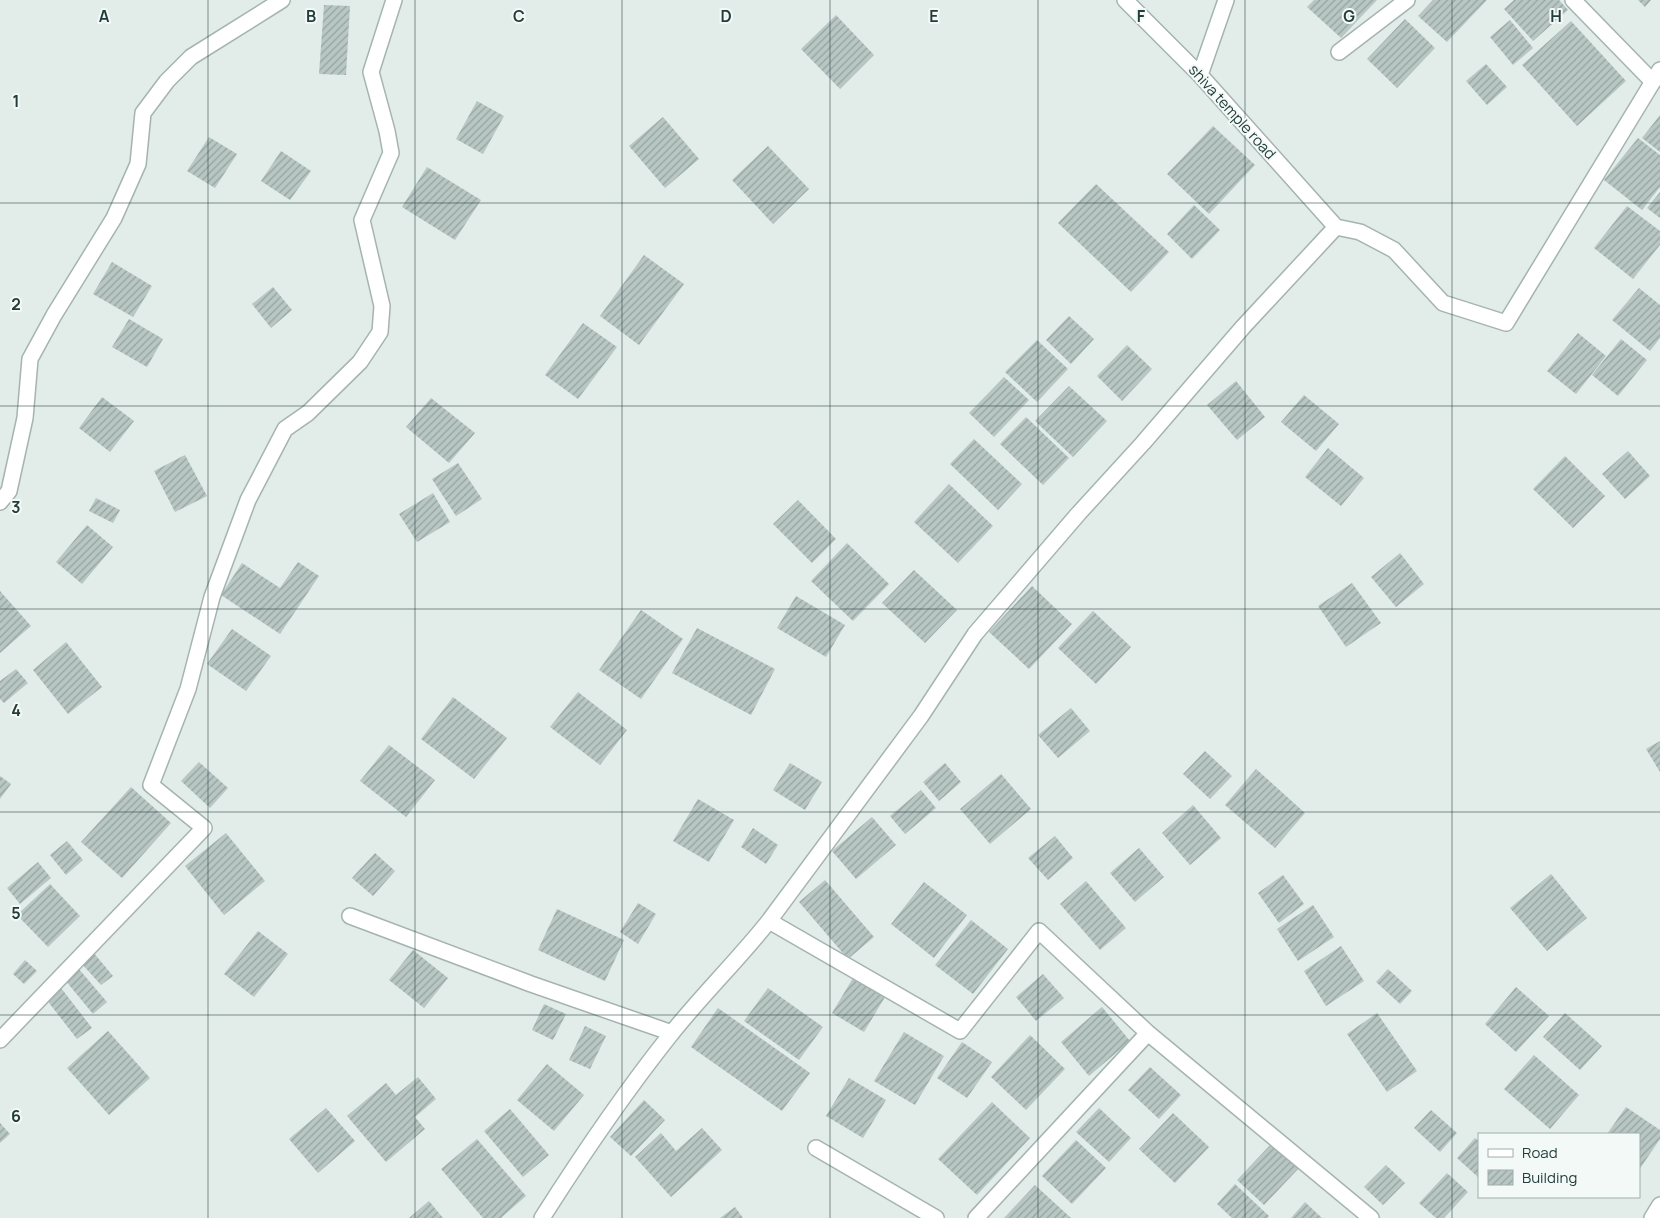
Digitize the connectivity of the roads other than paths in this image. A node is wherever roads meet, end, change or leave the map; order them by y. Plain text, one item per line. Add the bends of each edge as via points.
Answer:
1 (282, 0) edge
2 (394, 0) edge
3 (1125, 0) edge
4 (1226, 0) edge
5 (1407, 0) edge
6 (1573, 0) edge
7 (1339, 52) dead end
8 (1200, 75) junction
9 (1656, 76) edge
10 (1336, 227) junction
11 (3, 493) edge
12 (350, 916) dead end
13 (769, 921) junction
14 (672, 1033) junction
15 (1148, 1034) junction
16 (0, 1040) edge
17 (816, 1148) dead end
18 (1660, 1205) edge
19 (542, 1218) edge
20 (936, 1218) edge
21 (976, 1218) edge
22 (1371, 1218) edge
23 (1652, 1218) edge

1 - 11 street via 191,57 167,80 143,113 138,164 114,218 30,359 25,418
2 - 16 street via 371,72 391,154 362,220 382,306 380,332 360,362 308,413 285,429 252,492 212,597 188,689 151,785 204,828
3 - 8 street, shiva temple road
4 - 8 street
5 - 7 street
6 - 9 street
8 - 10 street, shiva temple road
9 - 10 street via 1506,322 1443,303 1394,250 1360,232
10 - 13 street via 1243,328 975,634 921,716
12 - 14 street
13 - 14 street
13 - 15 street via 960,1031 1039,931
14 - 19 street via 596,1134
15 - 21 street
15 - 22 street
17 - 20 street
18 - 23 street

